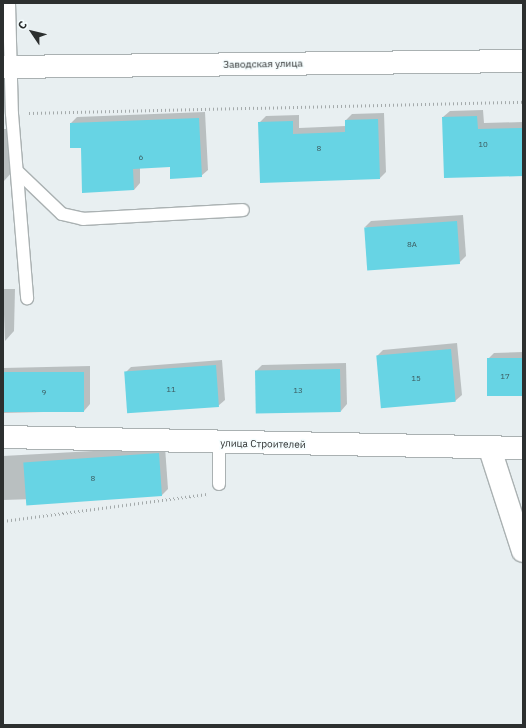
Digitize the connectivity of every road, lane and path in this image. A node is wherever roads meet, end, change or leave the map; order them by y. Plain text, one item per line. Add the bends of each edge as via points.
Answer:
1 (9, 3) edge
2 (523, 61) edge
3 (7, 67) edge
4 (523, 102) edge
5 (12, 114) junction
6 (17, 171) junction
7 (243, 210) dead end
8 (27, 298) dead end
9 (3, 438) edge
10 (219, 442) junction
11 (523, 448) edge
12 (490, 449) junction
13 (219, 484) joint
14 (3, 521) edge
15 (523, 551) edge

1 - 3 lane
2 - 3 street, Заводская улица
3 - 5 lane
4 - 5 path
5 - 6 lane
6 - 7 lane via 62,214 83,219
6 - 8 lane
9 - 10 street, улица Строителей
10 - 12 street, улица Строителей
10 - 13 lane
11 - 12 street, улица Строителей
12 - 15 street
13 - 14 path via 203,496

